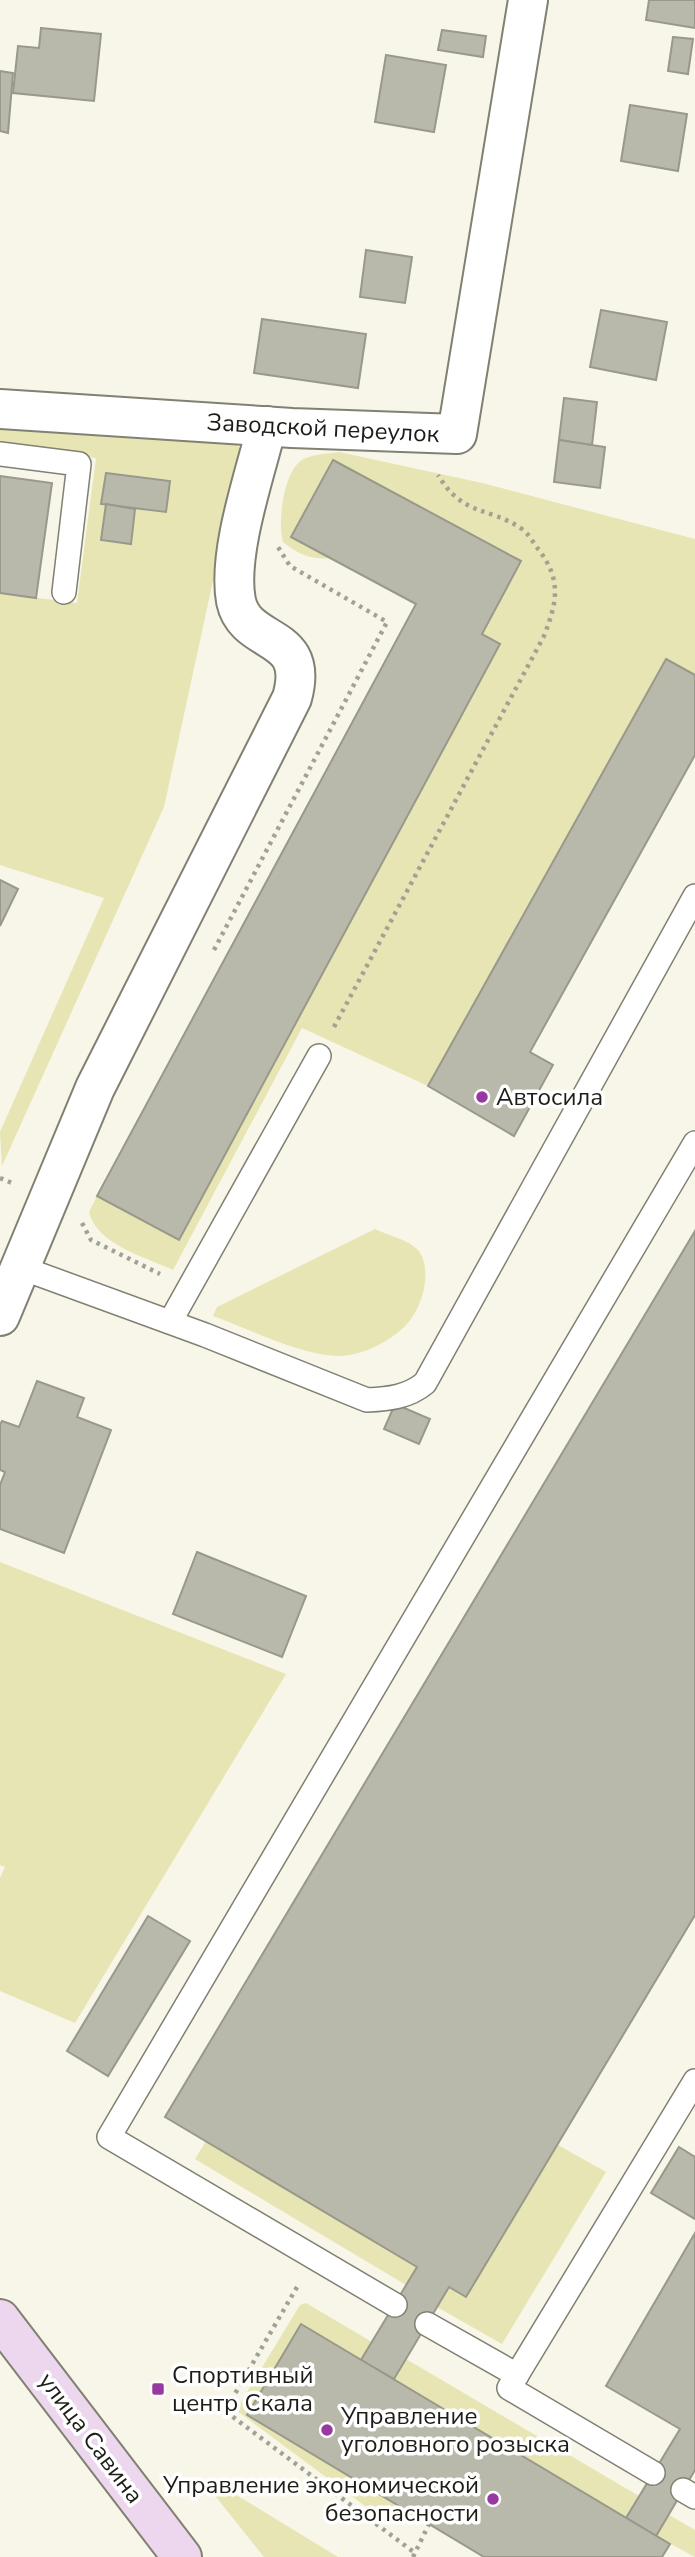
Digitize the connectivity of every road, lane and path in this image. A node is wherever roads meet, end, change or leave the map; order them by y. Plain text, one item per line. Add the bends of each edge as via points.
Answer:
1 (528, 0) edge
2 (0, 409) edge
3 (267, 426) junction
4 (415, 435) junction
5 (0, 454) edge
6 (64, 592) dead end
7 (695, 896) edge
8 (319, 1056) joint
9 (695, 1143) edge
10 (9, 1264) edge
11 (0, 1316) edge
12 (170, 1322) junction
13 (695, 2081) edge
14 (314, 2257) junction
15 (395, 2305) dead end
16 (0, 2319) edge
17 (427, 2324) dead end
18 (517, 2375) junction
19 (653, 2473) dead end
20 (429, 2524) dead end
21 (414, 2555) edge
22 (182, 2557) edge

1 - 4 street, Заводской переулок via 457,434
2 - 3 street, Заводской переулок
3 - 4 street, Заводской переулок
3 - 10 street via 239,544 234,589 243,619 287,651 296,664 298,677 292,698
4 - 8 path via 451,496 523,530 553,569 552,615
5 - 6 lane via 79,464
7 - 12 lane via 425,1383 394,1398 368,1400
8 - 12 lane
9 - 14 lane via 108,2137
10 - 11 street
10 - 12 lane
13 - 18 lane
14 - 15 lane
14 - 21 path via 225,2411
16 - 22 main road, улица Савина
17 - 18 lane
18 - 19 lane via 509,2388
20 - 21 path

